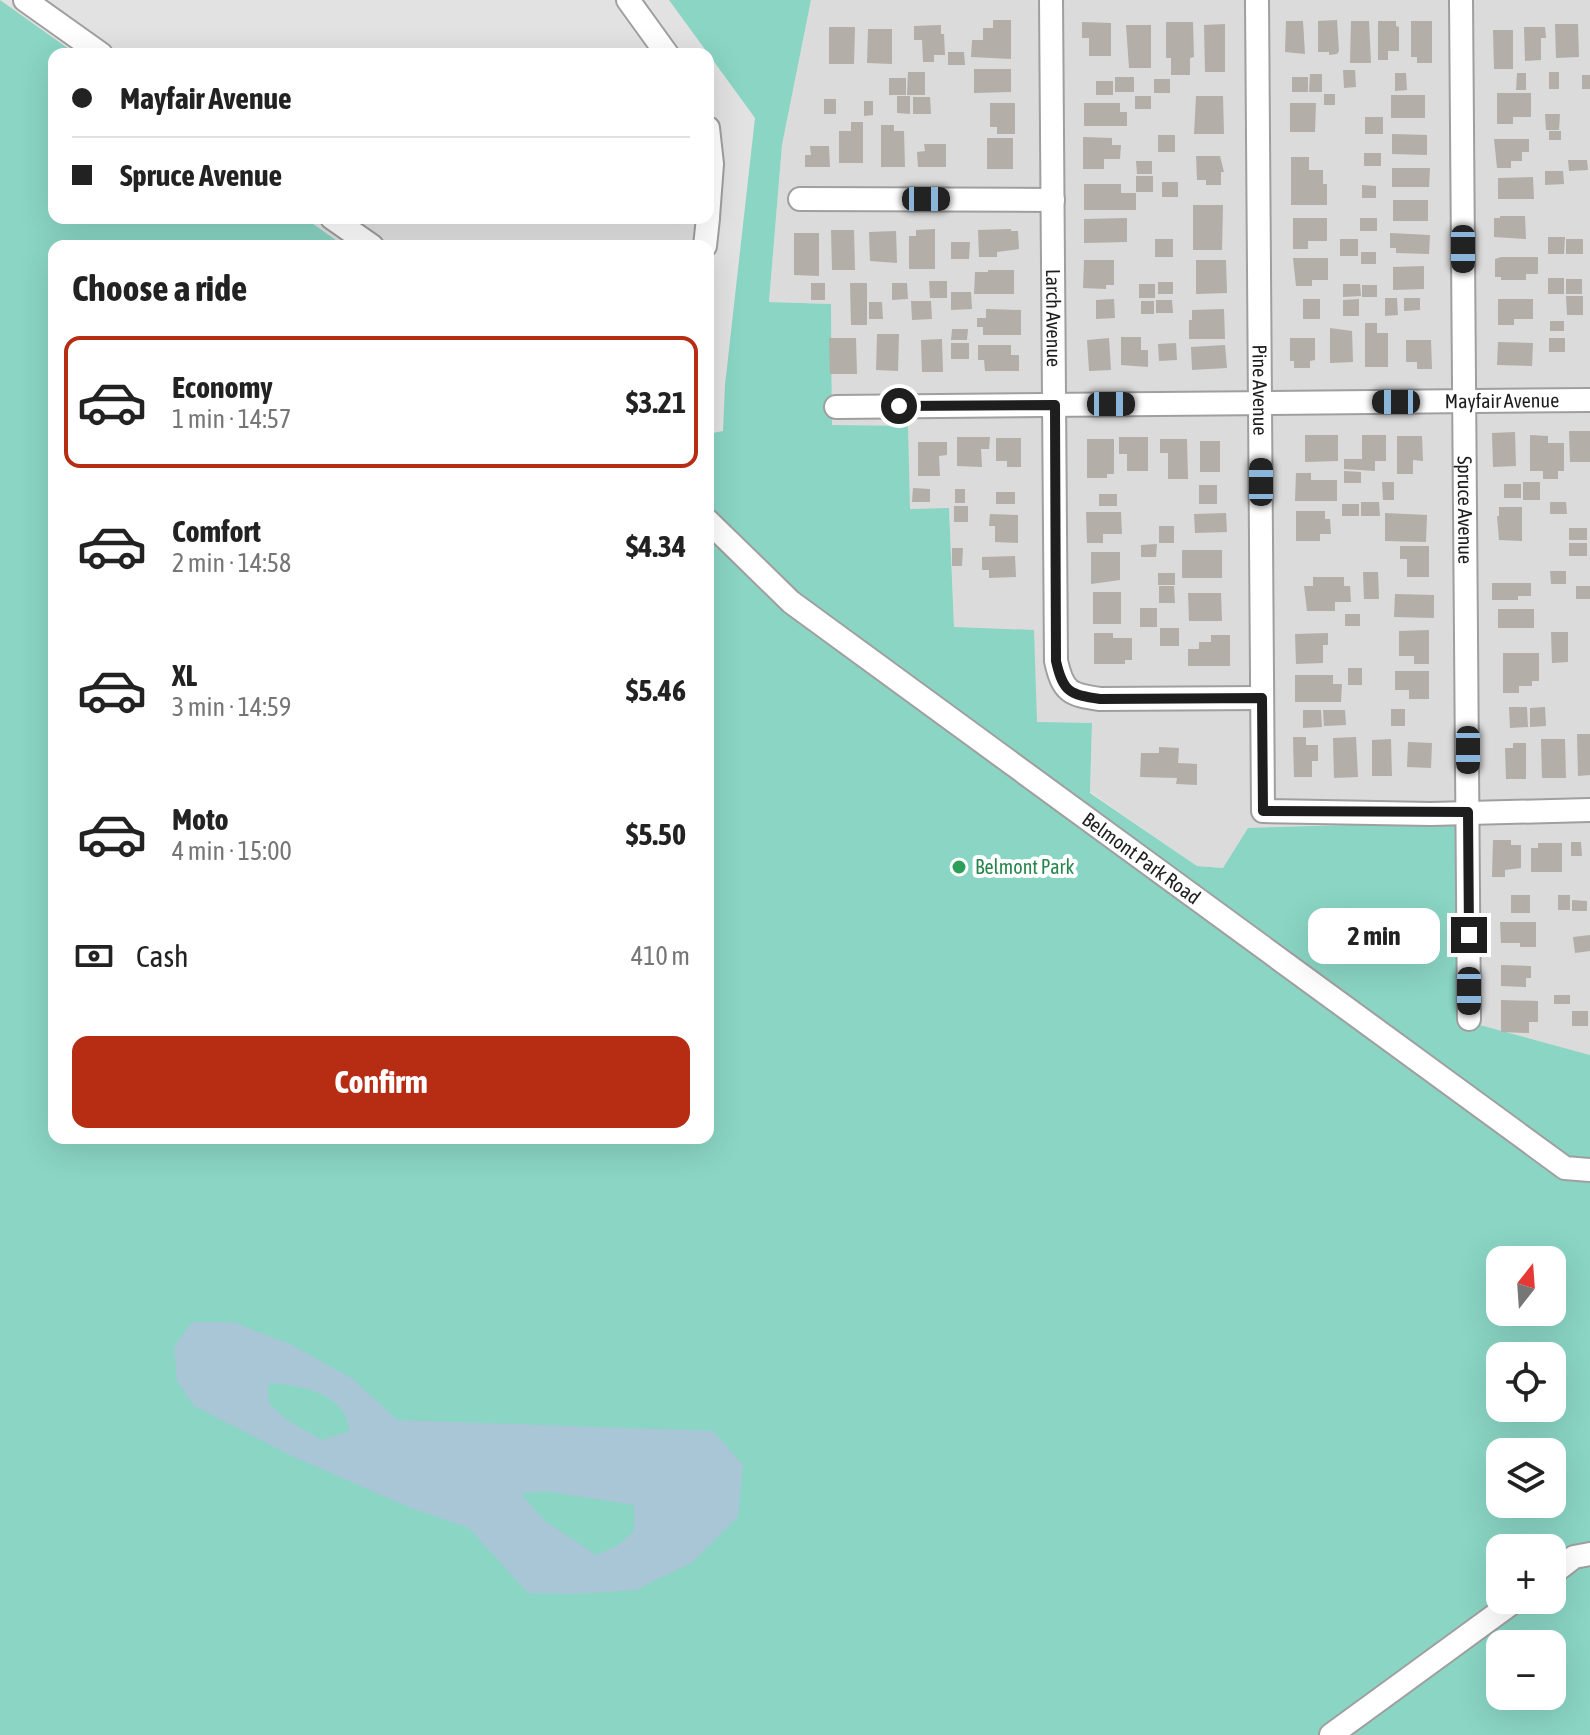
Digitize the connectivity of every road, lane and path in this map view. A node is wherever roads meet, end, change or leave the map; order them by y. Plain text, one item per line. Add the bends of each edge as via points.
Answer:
1 (25, 0) edge
2 (628, 0) edge
3 (1051, 0) edge
4 (1257, 0) edge
5 (1461, 0) edge
6 (93, 48) edge
7 (663, 48) edge
8 (800, 199) dead end
9 (1053, 200) junction
10 (341, 224) edge
11 (363, 240) edge
12 (1464, 399) junction
13 (1590, 400) edge
14 (1261, 403) junction
15 (1055, 405) junction
16 (836, 407) dead end
17 (714, 527) edge
18 (1262, 698) junction
19 (1590, 810) edge
20 (1468, 812) junction
21 (1469, 1019) dead end
22 (1590, 1170) edge
23 (1590, 1554) edge
24 (1566, 1563) edge
25 (1497, 1614) edge
26 (1331, 1735) edge

1 - 6 street
2 - 7 street
3 - 9 street, Larch Avenue
4 - 14 street, Pine Avenue
5 - 12 street, Spruce Avenue
8 - 9 street
9 - 15 street, Larch Avenue
10 - 11 street
12 - 13 street, Mayfair Avenue
12 - 14 street, Mayfair Avenue
12 - 20 street, Spruce Avenue
14 - 15 street, Mayfair Avenue
14 - 18 street, Pine Avenue
15 - 16 street, Mayfair Avenue
15 - 18 street, Larch Avenue via 1056,661 1061,682 1076,696 1100,699
17 - 22 street, Belmont Park Road via 791,602 1565,1168
18 - 20 street, Pine Avenue via 1263,811
19 - 20 street
20 - 21 street, Spruce Avenue
23 - 24 street
25 - 26 street

